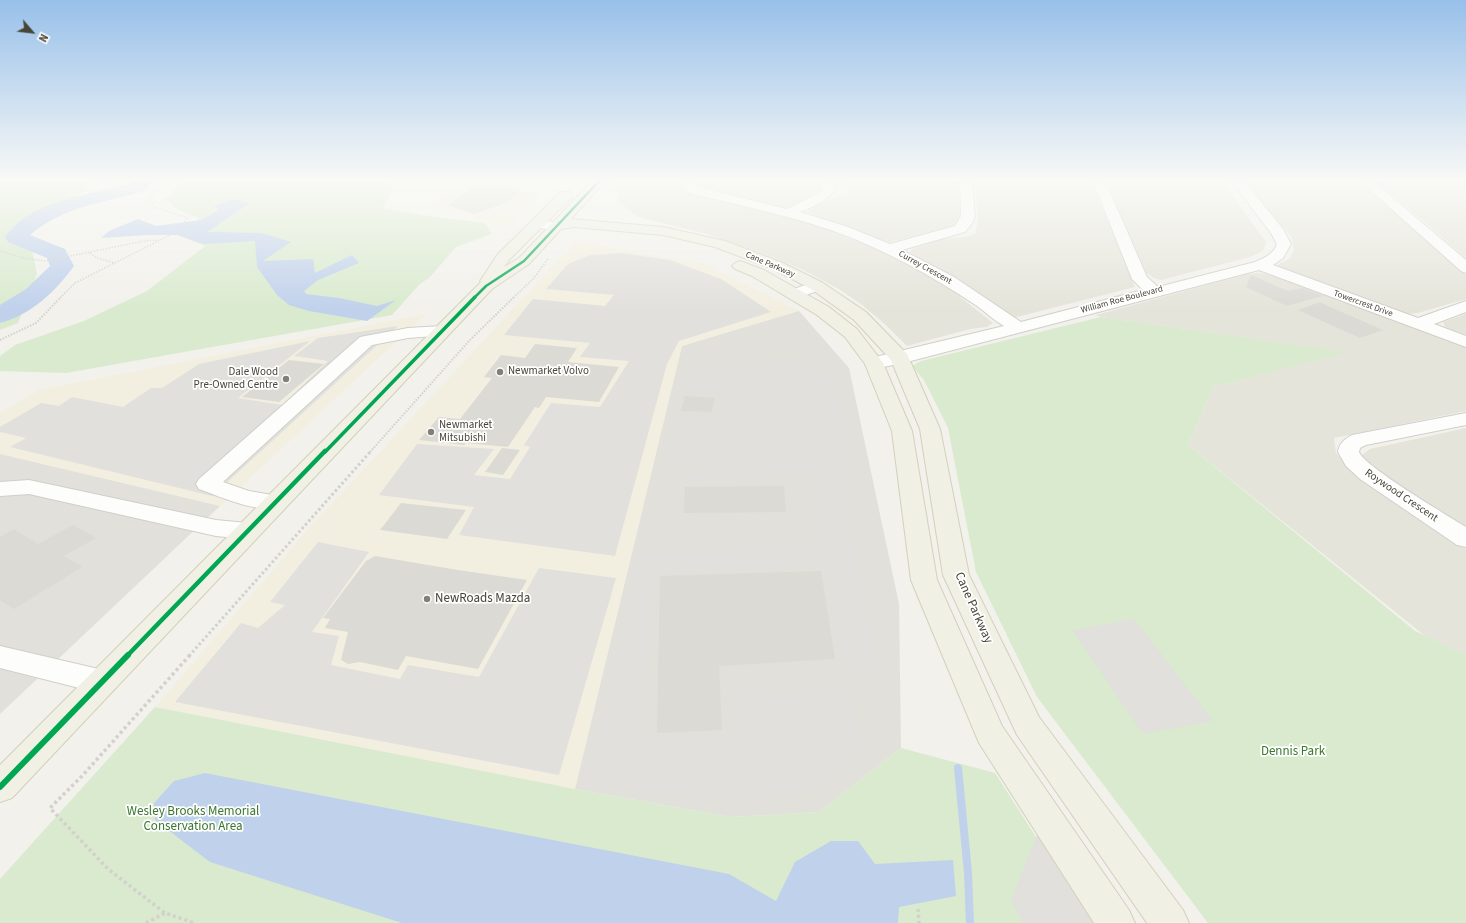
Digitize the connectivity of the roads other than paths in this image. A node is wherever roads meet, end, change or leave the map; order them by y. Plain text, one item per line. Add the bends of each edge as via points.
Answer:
1 (536, 224) joint
2 (568, 224) edge
3 (586, 224) edge
4 (824, 224) edge
5 (964, 224) edge
6 (1117, 224) edge
7 (1272, 224) edge
8 (1416, 224) edge
9 (557, 226) junction
10 (889, 249) junction
11 (1260, 265) junction
12 (1466, 268) edge
13 (486, 286) junction
14 (817, 286) junction
15 (1154, 292) junction
16 (794, 294) junction
17 (1466, 306) edge
18 (1419, 324) junction
19 (1018, 328) junction
20 (442, 331) junction
21 (1466, 342) edge
22 (887, 360) junction
23 (1466, 419) edge
24 (0, 489) edge
25 (276, 502) junction
26 (247, 531) junction
27 (1466, 539) edge
28 (0, 657) edge
29 (104, 682) junction
30 (0, 787) edge
31 (1116, 923) edge
32 (1170, 923) edge

1 - 9 street, Cane Parkway
1 - 13 main road via 503,257
2 - 9 main road, Cane Parkway
3 - 14 main road, Cane Parkway via 663,231 720,244 778,266
4 - 10 street, Currey Crescent
5 - 10 street via 960,229
6 - 15 street via 1140,279
7 - 11 street, William Roe Boulevard via 1284,244 1281,252 1272,260
8 - 12 street
9 - 13 main road via 524,260
9 - 16 main road, Cane Parkway via 568,230 651,238 687,247 758,273
10 - 19 street, Currey Crescent via 966,292
11 - 15 street, William Roe Boulevard
11 - 18 street, Towercrest Drive
13 - 20 main road
14 - 16 street, Cane Parkway
14 - 22 main road, Cane Parkway via 860,316
15 - 19 street, William Roe Boulevard
16 - 22 main road, Cane Parkway via 823,311
17 - 18 street
18 - 21 street, Towercrest Drive
19 - 22 street, William Roe Boulevard
20 - 25 main road
20 - 25 street via 408,333 366,341 207,484 246,498
22 - 31 main road, Cane Parkway via 902,430 924,580 990,734
22 - 32 main road, Cane Parkway via 930,429 956,575 1028,726
23 - 27 street, Roywood Crescent via 1360,440 1351,443 1348,448 1348,453 1355,464
24 - 26 street via 30,487 216,528
25 - 26 main road
26 - 29 main road
28 - 29 street
29 - 30 main road

